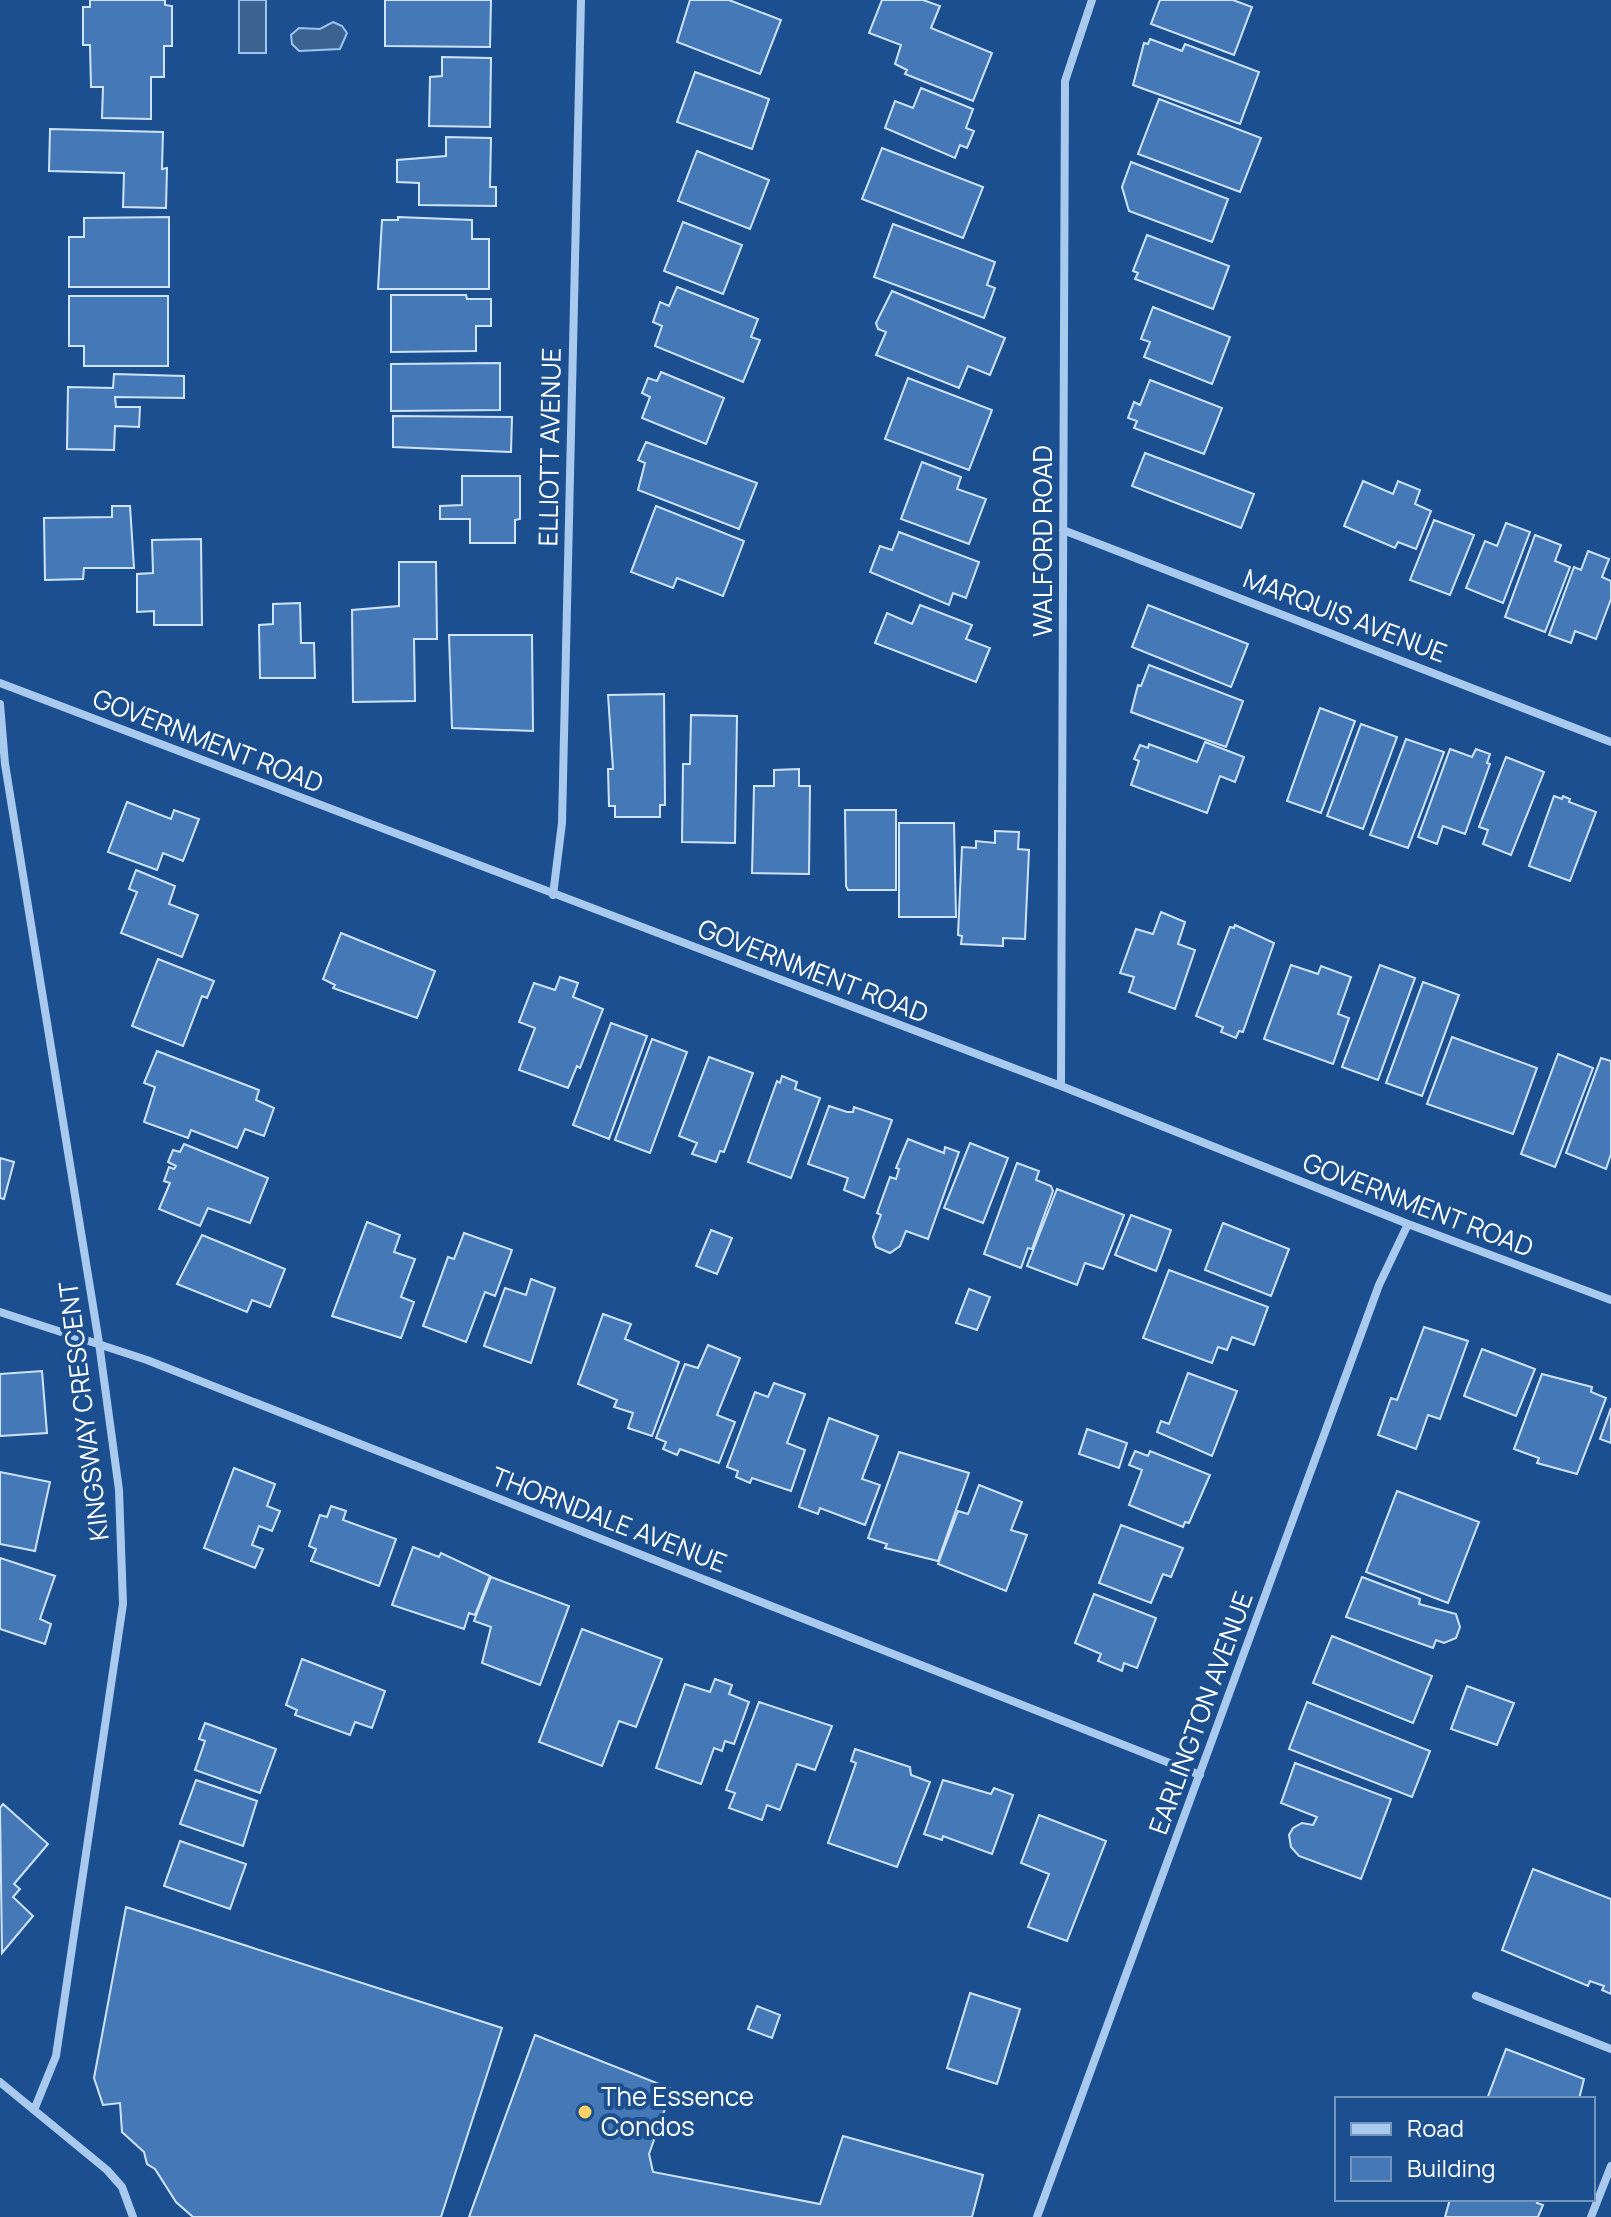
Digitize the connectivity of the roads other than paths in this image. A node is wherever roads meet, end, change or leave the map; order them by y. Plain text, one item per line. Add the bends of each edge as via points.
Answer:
1 (581, 0) edge
2 (1092, 0) edge
3 (1063, 530) junction
4 (0, 683) edge
5 (0, 704) edge
6 (1611, 742) edge
7 (553, 895) junction
8 (1061, 1086) junction
9 (1408, 1224) junction
10 (1611, 1300) edge
11 (0, 1312) edge
12 (99, 1343) junction
13 (1200, 1775) junction
14 (1476, 1996) dead end
15 (1611, 2049) edge
16 (0, 2082) edge
17 (34, 2110) junction
18 (1611, 2166) edge
19 (133, 2217) edge
20 (1037, 2217) edge
21 (1591, 2217) edge

1 - 7 street, ELLIOTT AVENUE via 562,823
2 - 3 street, WALFORD ROAD via 1065,81
3 - 6 street, MARQUIS AVENUE
3 - 8 street, WALFORD ROAD
4 - 7 street, GOVERNMENT ROAD
5 - 12 street, KINGSWAY CRESCENT via 7,779
7 - 8 street, GOVERNMENT ROAD
8 - 9 street, GOVERNMENT ROAD
9 - 10 street, GOVERNMENT ROAD
9 - 13 street, EARLINGTON AVENUE via 1379,1285
11 - 12 street, THORNDALE AVENUE
12 - 13 street, THORNDALE AVENUE
12 - 17 street, KINGSWAY CRESCENT via 119,1490 123,1604 56,2056
13 - 20 street, EARLINGTON AVENUE
14 - 15 street
16 - 17 street
17 - 19 street via 107,2170 122,2187
18 - 21 street

